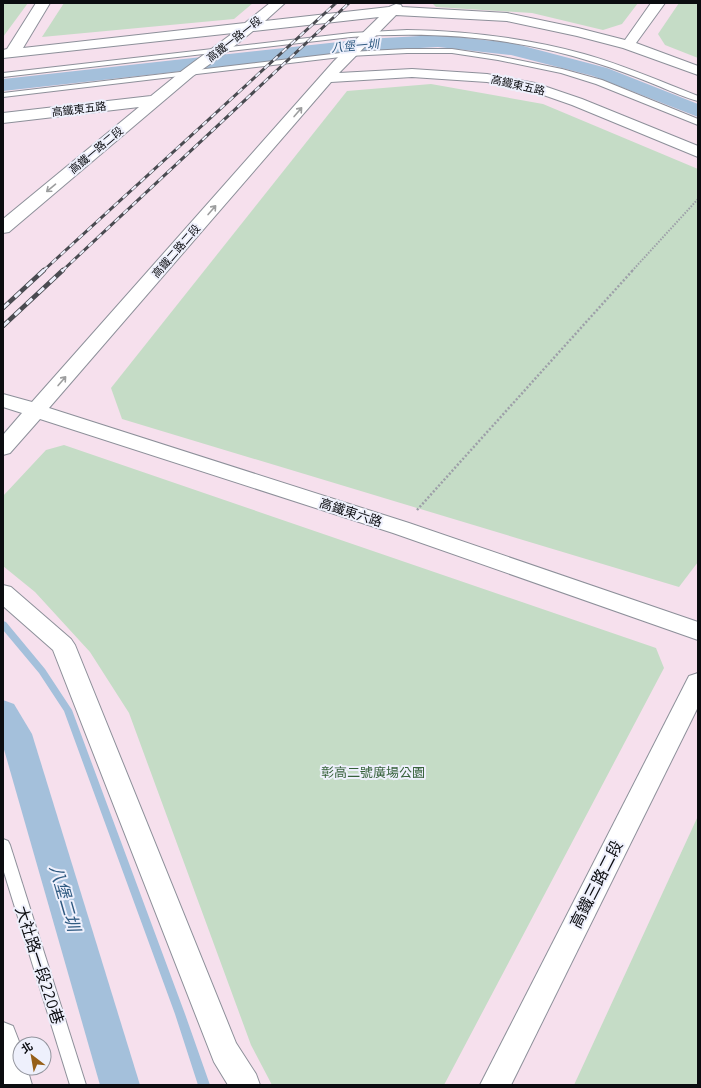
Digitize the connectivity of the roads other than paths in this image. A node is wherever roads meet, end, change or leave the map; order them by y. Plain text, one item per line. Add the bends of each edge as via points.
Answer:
1 (43, 3) edge
2 (278, 3) edge
3 (658, 3) edge
4 (397, 7) edge
5 (251, 26) junction
6 (369, 33) junction
7 (628, 44) junction
8 (222, 49) junction
9 (8, 53) edge
10 (349, 54) junction
11 (698, 71) edge
12 (188, 73) junction
13 (3, 75) edge
14 (328, 78) junction
15 (3, 95) edge
16 (698, 99) edge
17 (156, 100) junction
18 (3, 118) edge
19 (698, 122) edge
20 (698, 152) edge
21 (3, 228) edge
22 (3, 400) edge
23 (36, 410) junction
24 (3, 448) edge
25 (3, 593) edge
26 (698, 631) edge
27 (698, 683) edge
28 (3, 845) edge
29 (3, 1036) edge
30 (17, 1085) edge
31 (78, 1085) edge
32 (245, 1085) edge
33 (495, 1085) edge

1 - 9 street
2 - 5 street, 高鐵一路一段
3 - 7 street
4 - 5 street
4 - 6 street, 高鐵二路二段
4 - 7 street via 507,17
5 - 8 street, 高鐵一路一段
5 - 9 street
6 - 8 lane
6 - 10 street, 高鐵二路二段
6 - 16 lane via 452,34 536,45 581,55
7 - 11 street
8 - 12 street, 高鐵一路一段
8 - 13 lane
10 - 12 lane
10 - 14 street, 高鐵二路二段
10 - 19 lane via 445,51 498,58 562,71 599,82
12 - 15 lane
12 - 17 street, 高鐵一路二段
14 - 20 street, 高鐵東五路 via 412,73 487,78 535,87
23 -> 14 street, 高鐵二路二段
17 - 18 street, 高鐵東五路
17 -> 21 street, 高鐵一路二段
22 - 23 street, 高鐵東六路
23 - 24 street, 高鐵二路二段
23 - 26 street, 高鐵東六路 via 401,528
25 - 32 street via 63,645 225,1052
27 - 33 street, 高鐵三路二段
28 - 31 lane, 大社路一段220巷
29 - 30 street

